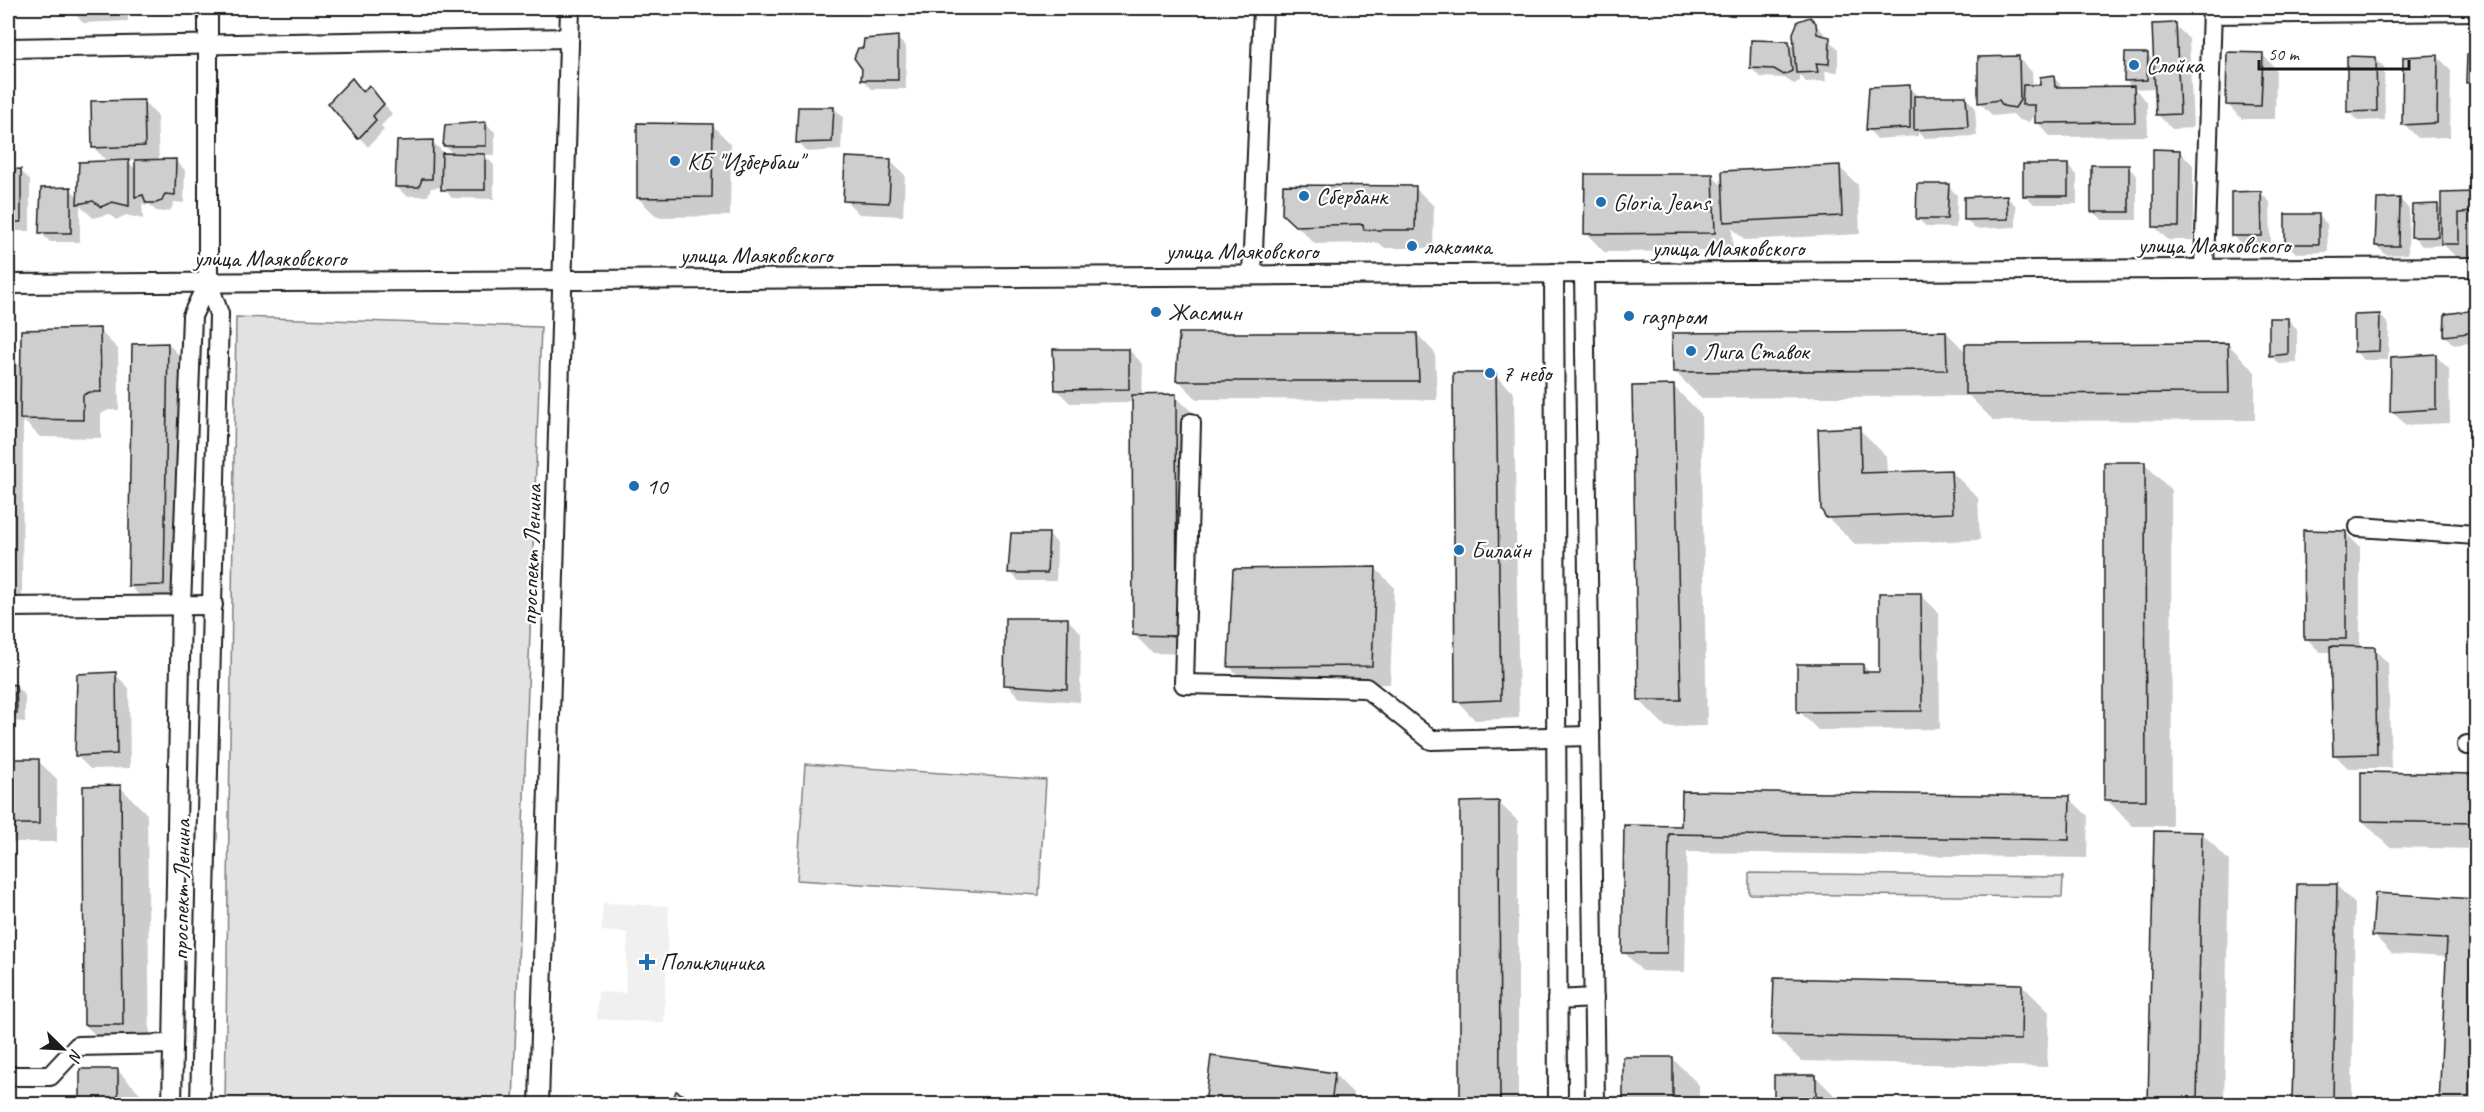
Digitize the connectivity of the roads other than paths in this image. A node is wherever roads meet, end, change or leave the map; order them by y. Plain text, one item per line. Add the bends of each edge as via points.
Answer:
1 (208, 8) edge
2 (570, 8) edge
3 (1263, 8) edge
4 (2212, 11) edge
5 (2476, 11) edge
6 (569, 38) junction
7 (208, 45) junction
8 (8, 48) edge
9 (2476, 267) edge
10 (2204, 269) junction
11 (1554, 273) junction
12 (1584, 273) junction
13 (1252, 275) junction
14 (563, 280) junction
15 (208, 282) junction
16 (8, 284) edge
17 (1191, 423) dead end
18 (2359, 527) dead end
19 (2476, 535) edge
20 (213, 605) junction
21 (181, 606) junction
22 (8, 607) edge
23 (210, 712) junction
24 (179, 714) junction
25 (1590, 736) junction
26 (1556, 737) junction
27 (1594, 998) junction
28 (1557, 1000) junction
29 (202, 1004) junction
30 (173, 1005) junction
31 (173, 1044) junction
32 (8, 1076) edge
33 (172, 1104) edge
34 (200, 1104) edge
35 (539, 1104) edge
36 (1558, 1104) edge
37 (1595, 1104) edge

1 - 7 street
2 - 6 street, проспект Ленина
3 - 13 street
4 - 5 street
4 - 10 street
6 - 7 street
6 - 14 street, проспект Ленина
7 - 8 street
7 - 15 street
9 - 10 street, улица Маяковского
10 - 12 street, улица Маяковского
11 - 12 street, улица Маяковского
11 - 13 street, улица Маяковского
11 - 26 street
12 - 25 street
13 - 14 street, улица Маяковского
14 - 15 street, улица Маяковского
14 - 35 street, проспект Ленина
15 - 16 street, улица Маяковского
15 - 20 street, проспект Ленина via 219,314
15 - 21 street via 192,316
17 - 26 street via 1184,684 1366,688 1431,740
18 - 19 street
20 - 21 street
20 - 23 street, проспект Ленина
21 - 22 street
21 - 24 street
23 - 24 street
23 - 29 street, проспект Ленина
24 - 30 street
25 - 26 street
25 - 27 street
26 - 28 street
27 - 28 street
27 - 37 street
28 - 36 street
29 - 30 street
29 - 34 street, проспект Ленина
30 - 31 street
31 - 32 street via 78,1046 50,1076
31 - 33 street

